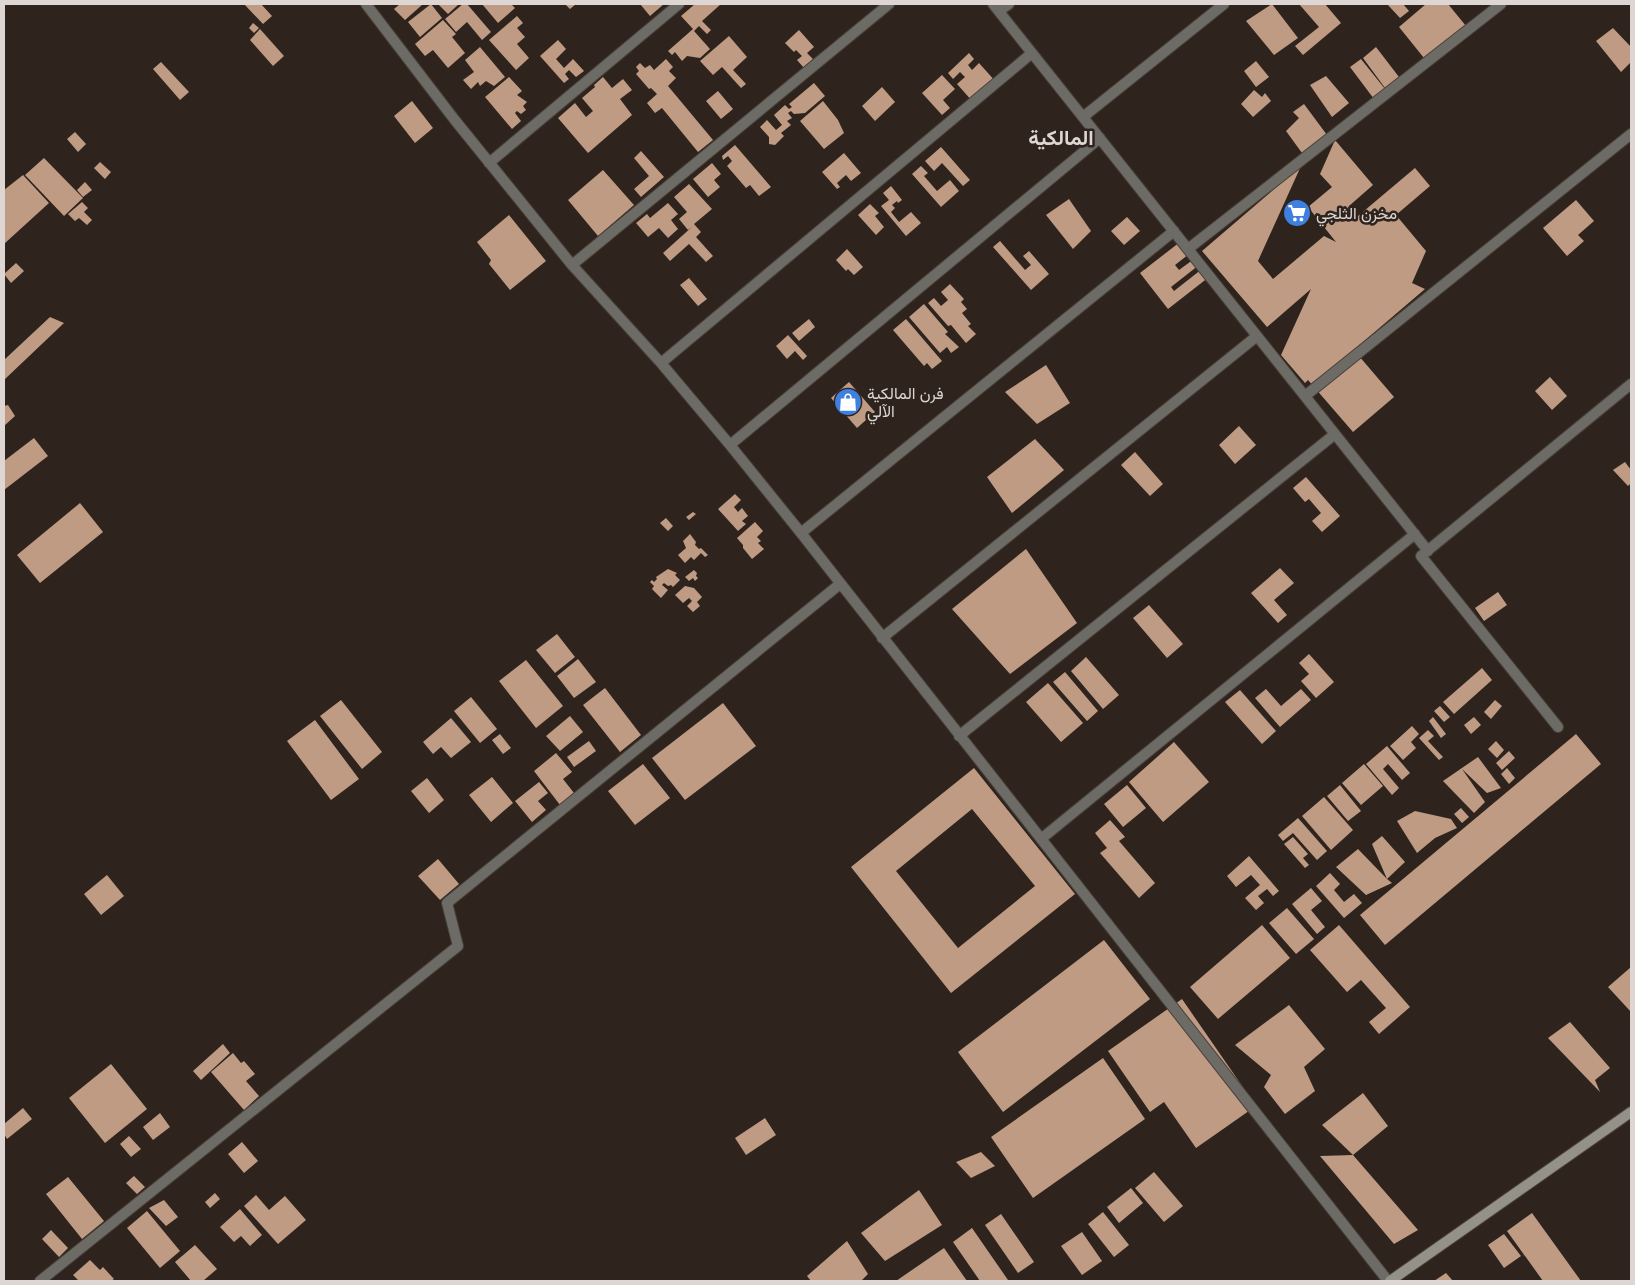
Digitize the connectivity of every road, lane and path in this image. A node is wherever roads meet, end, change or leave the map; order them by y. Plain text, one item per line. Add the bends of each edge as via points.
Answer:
1 (679, 4) edge
2 (889, 4) edge
3 (1009, 4) edge
4 (1224, 4) edge
5 (1500, 4) edge
6 (368, 5) edge
7 (996, 8) edge
8 (1032, 53) junction
9 (1083, 117) junction
10 (1631, 134) edge
11 (1100, 138) junction
12 (489, 163) junction
13 (1174, 231) junction
14 (1188, 249) junction
15 (572, 266) junction
16 (1257, 336) junction
17 (661, 364) junction
18 (1631, 384) edge
19 (1305, 396) junction
20 (1335, 434) junction
21 (730, 445) junction
22 (801, 533) junction
23 (1415, 534) junction
24 (1428, 551) junction
25 (840, 584) junction
26 (882, 638) junction
27 (1558, 727) dead end
28 (959, 736) junction
29 (1041, 839) junction
30 (1631, 1112) edge
31 (40, 1281) edge
32 (1389, 1281) edge

1 - 12 street
2 - 15 street
3 - 7 street
4 - 9 street
5 - 14 street
6 - 12 street
7 - 8 street
8 - 9 street
8 - 17 street
9 - 11 street
10 - 19 street
11 - 13 street
11 - 21 street
12 - 15 street
13 - 14 street
13 - 22 street
14 - 16 street
15 - 17 street
16 - 19 street
16 - 26 street
17 - 21 street
18 - 24 street
19 - 20 street
20 - 23 street
20 - 28 street
21 - 22 street
22 - 25 street
23 - 24 street
23 - 29 street
24 - 27 street via 1421,556
25 - 26 street
25 - 31 street via 447,903 458,946
26 - 28 street
28 - 29 street
29 - 32 street
30 - 32 main road

